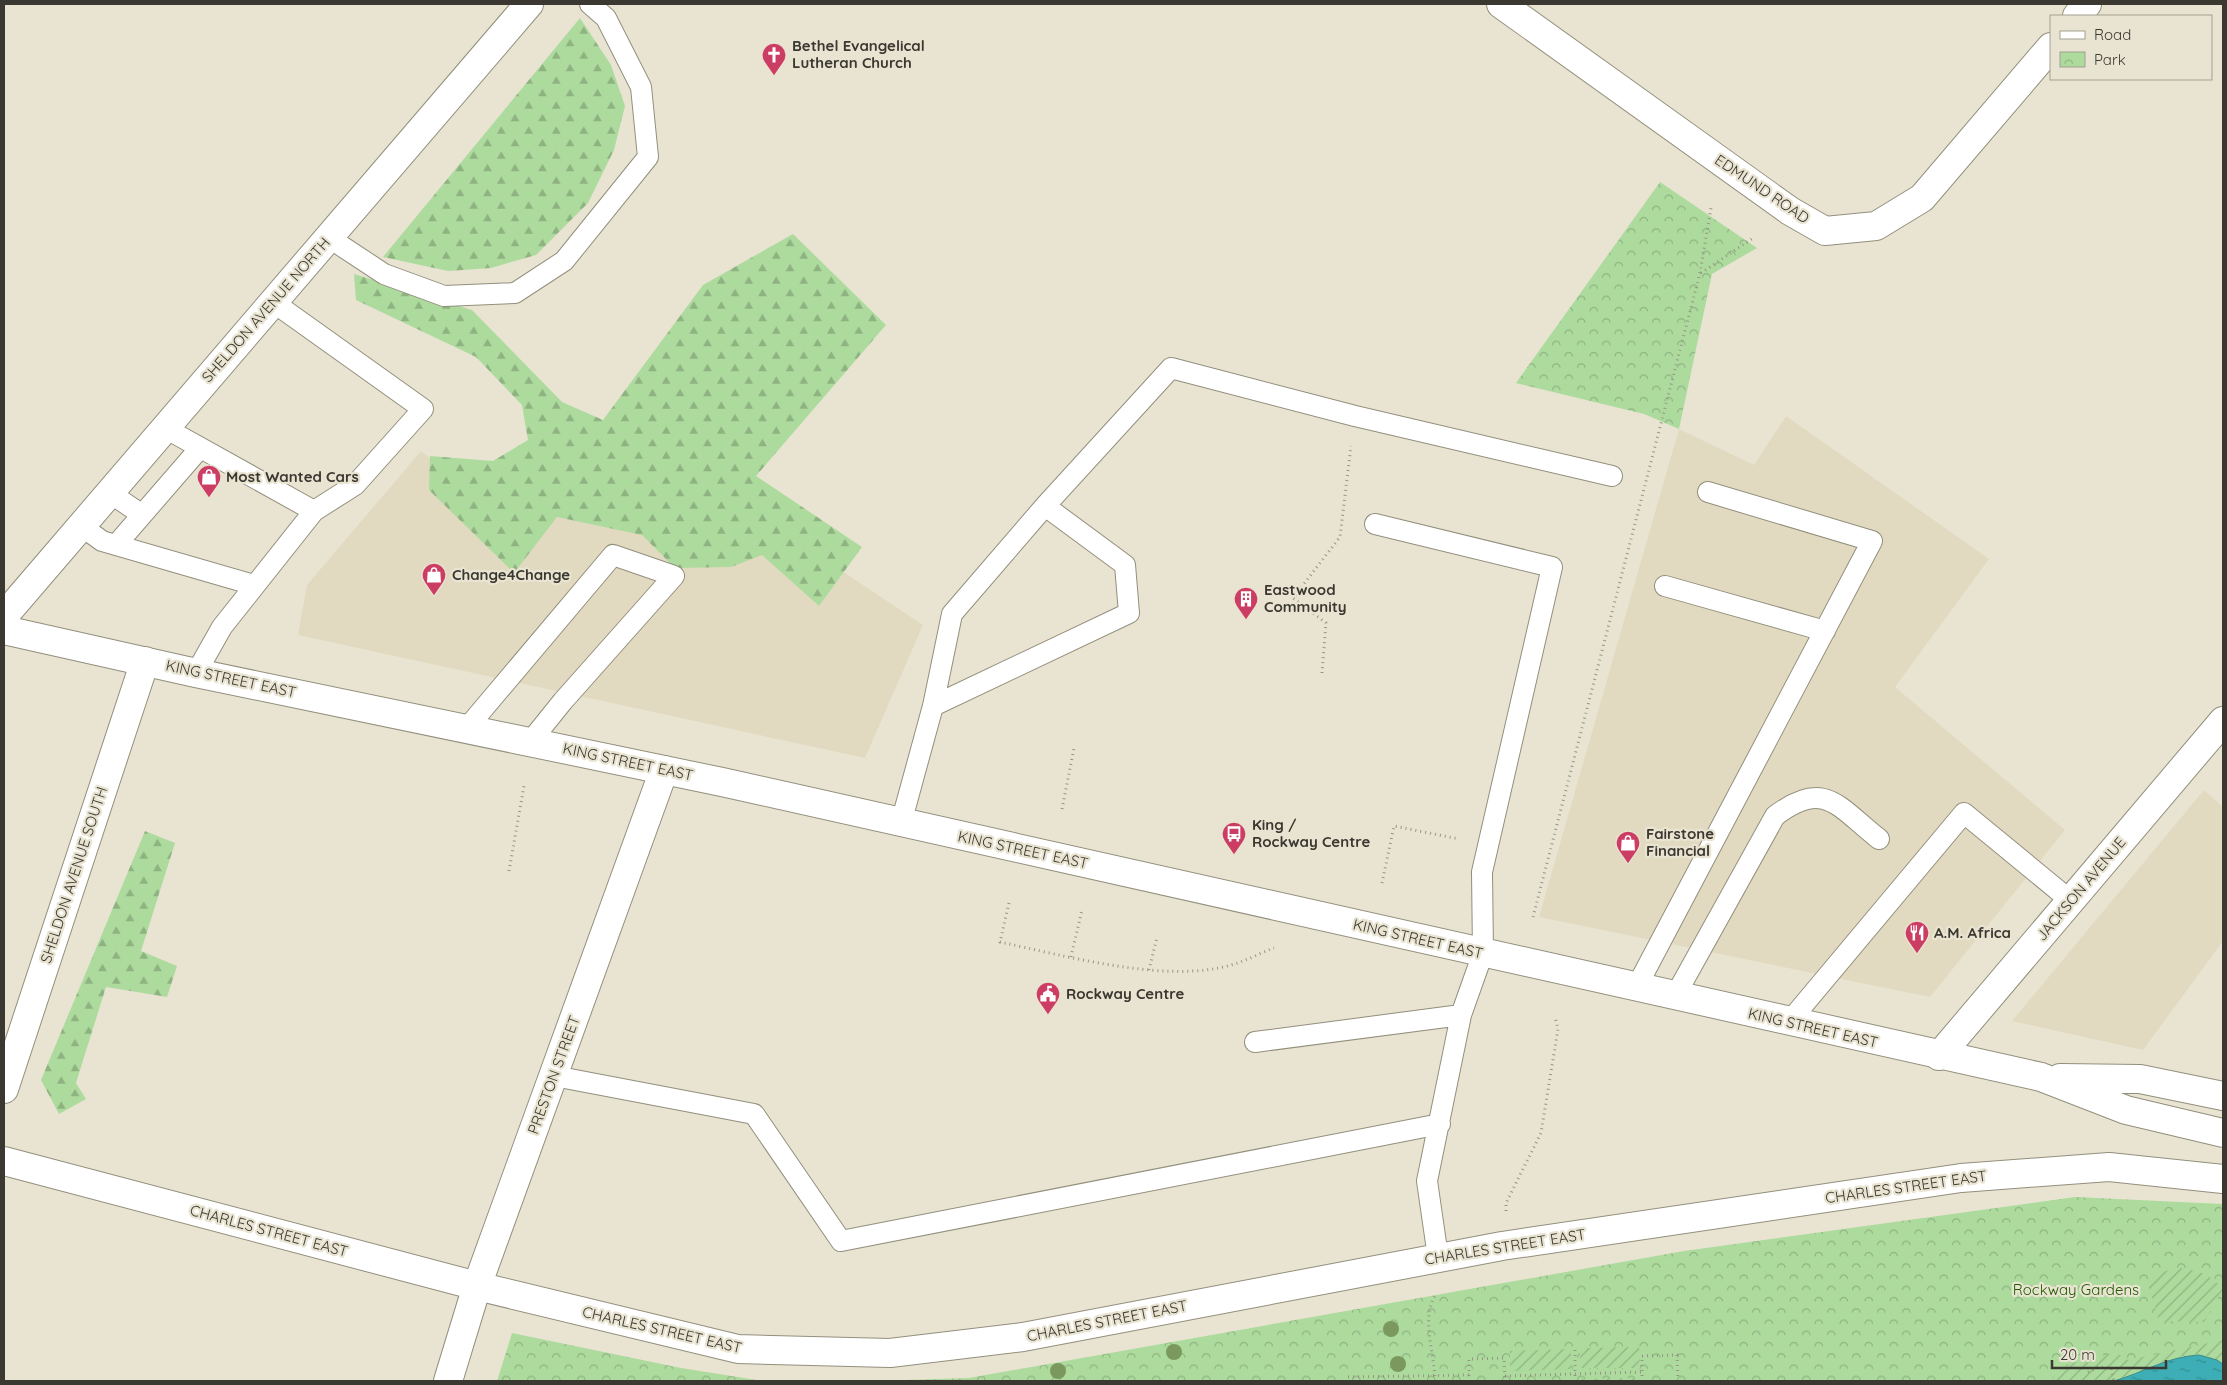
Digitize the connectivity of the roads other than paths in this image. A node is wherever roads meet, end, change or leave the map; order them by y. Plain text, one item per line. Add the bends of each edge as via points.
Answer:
1 (529, 4) edge
2 (590, 4) edge
3 (1501, 4) edge
4 (2087, 4) edge
5 (2078, 15) edge
6 (2050, 48) edge
7 (328, 237) junction
8 (273, 302) junction
9 (165, 428) junction
10 (200, 448) junction
11 (1612, 476) dead end
12 (1708, 492) dead end
13 (110, 493) junction
14 (1045, 506) junction
15 (314, 511) junction
16 (142, 514) junction
17 (1376, 524) dead end
18 (80, 525) junction
19 (116, 545) junction
20 (254, 585) junction
21 (1665, 586) dead end
22 (4, 616) edge
23 (4, 630) edge
24 (1825, 631) junction
25 (145, 661) junction
26 (196, 673) junction
27 (933, 706) junction
28 (2223, 721) edge
29 (467, 728) junction
30 (530, 742) junction
31 (664, 770) junction
32 (901, 823) junction
33 (1878, 839) dead end
34 (2071, 902) junction
35 (1483, 953) junction
36 (1636, 988) junction
37 (1675, 996) junction
38 (1461, 1015) junction
39 (1789, 1022) junction
40 (12, 1039) edge
41 (1255, 1042) dead end
42 (1939, 1056) junction
43 (554, 1076) junction
44 (2041, 1077) junction
45 (4, 1089) edge
46 (2223, 1096) edge
47 (1440, 1124) junction
48 (2223, 1133) edge
49 (4, 1161) edge
50 (2223, 1179) edge
51 (1438, 1257) junction
52 (477, 1286) junction
53 (448, 1381) edge

1 - 7 main road, SHELDON AVENUE NORTH
2 - 7 lane via 606,18 641,87 648,157 564,261 515,293 444,296 384,274
3 - 6 main road, EDMUND ROAD via 1790,211 1825,231 1876,226 1922,198
4 - 5 main road
7 - 8 main road, SHELDON AVENUE NORTH
8 - 9 main road, SHELDON AVENUE NORTH
8 - 15 lane via 422,409 355,485
9 - 10 lane
9 - 13 main road, SHELDON AVENUE NORTH
10 - 15 lane
10 - 16 lane
11 - 14 lane via 1354,416 1171,368
12 - 24 lane via 1872,541
13 - 16 lane
13 - 18 main road, SHELDON AVENUE NORTH
14 - 27 lane via 952,614
14 - 27 lane via 1125,565 1129,613
15 - 20 lane
16 - 19 lane
17 - 35 lane via 1552,567 1482,872
18 - 19 lane via 102,541
18 - 22 main road, SHELDON AVENUE NORTH
19 - 20 lane
20 - 26 lane via 222,627
21 - 24 lane
23 - 25 main road, KING STREET EAST
24 - 36 lane
25 - 26 main road, KING STREET EAST
25 - 40 main road, SHELDON AVENUE SOUTH
26 - 29 main road, KING STREET EAST
27 - 32 lane
28 - 34 main road, JACKSON AVENUE
29 - 30 main road, KING STREET EAST
29 - 30 lane via 614,555 674,576
30 - 31 main road, KING STREET EAST
31 - 32 main road, KING STREET EAST
31 - 43 main road, PRESTON STREET
32 - 35 main road, KING STREET EAST
33 - 37 lane via 1827,798 1811,796 1791,804 1775,816
34 - 39 lane via 1964,813
34 - 42 main road, JACKSON AVENUE
35 - 36 main road, KING STREET EAST
35 - 38 lane
36 - 37 main road, KING STREET EAST
37 - 39 main road, KING STREET EAST
38 - 41 lane
38 - 47 lane
39 - 42 main road, KING STREET EAST
40 - 45 main road, SHELDON AVENUE SOUTH
42 - 44 main road, KING STREET EAST
43 - 47 lane via 754,1114 841,1241
43 - 52 main road, PRESTON STREET
44 - 46 main road, KING STREET EAST via 2140,1079
44 - 48 main road, KING STREET EAST via 2126,1110
47 - 51 lane via 1427,1181
49 - 52 main road, CHARLES STREET EAST
50 - 51 main road, CHARLES STREET EAST via 2110,1167 1961,1178
51 - 52 main road, CHARLES STREET EAST via 1023,1337 890,1354 738,1349
52 - 53 main road, PRESTON STREET

